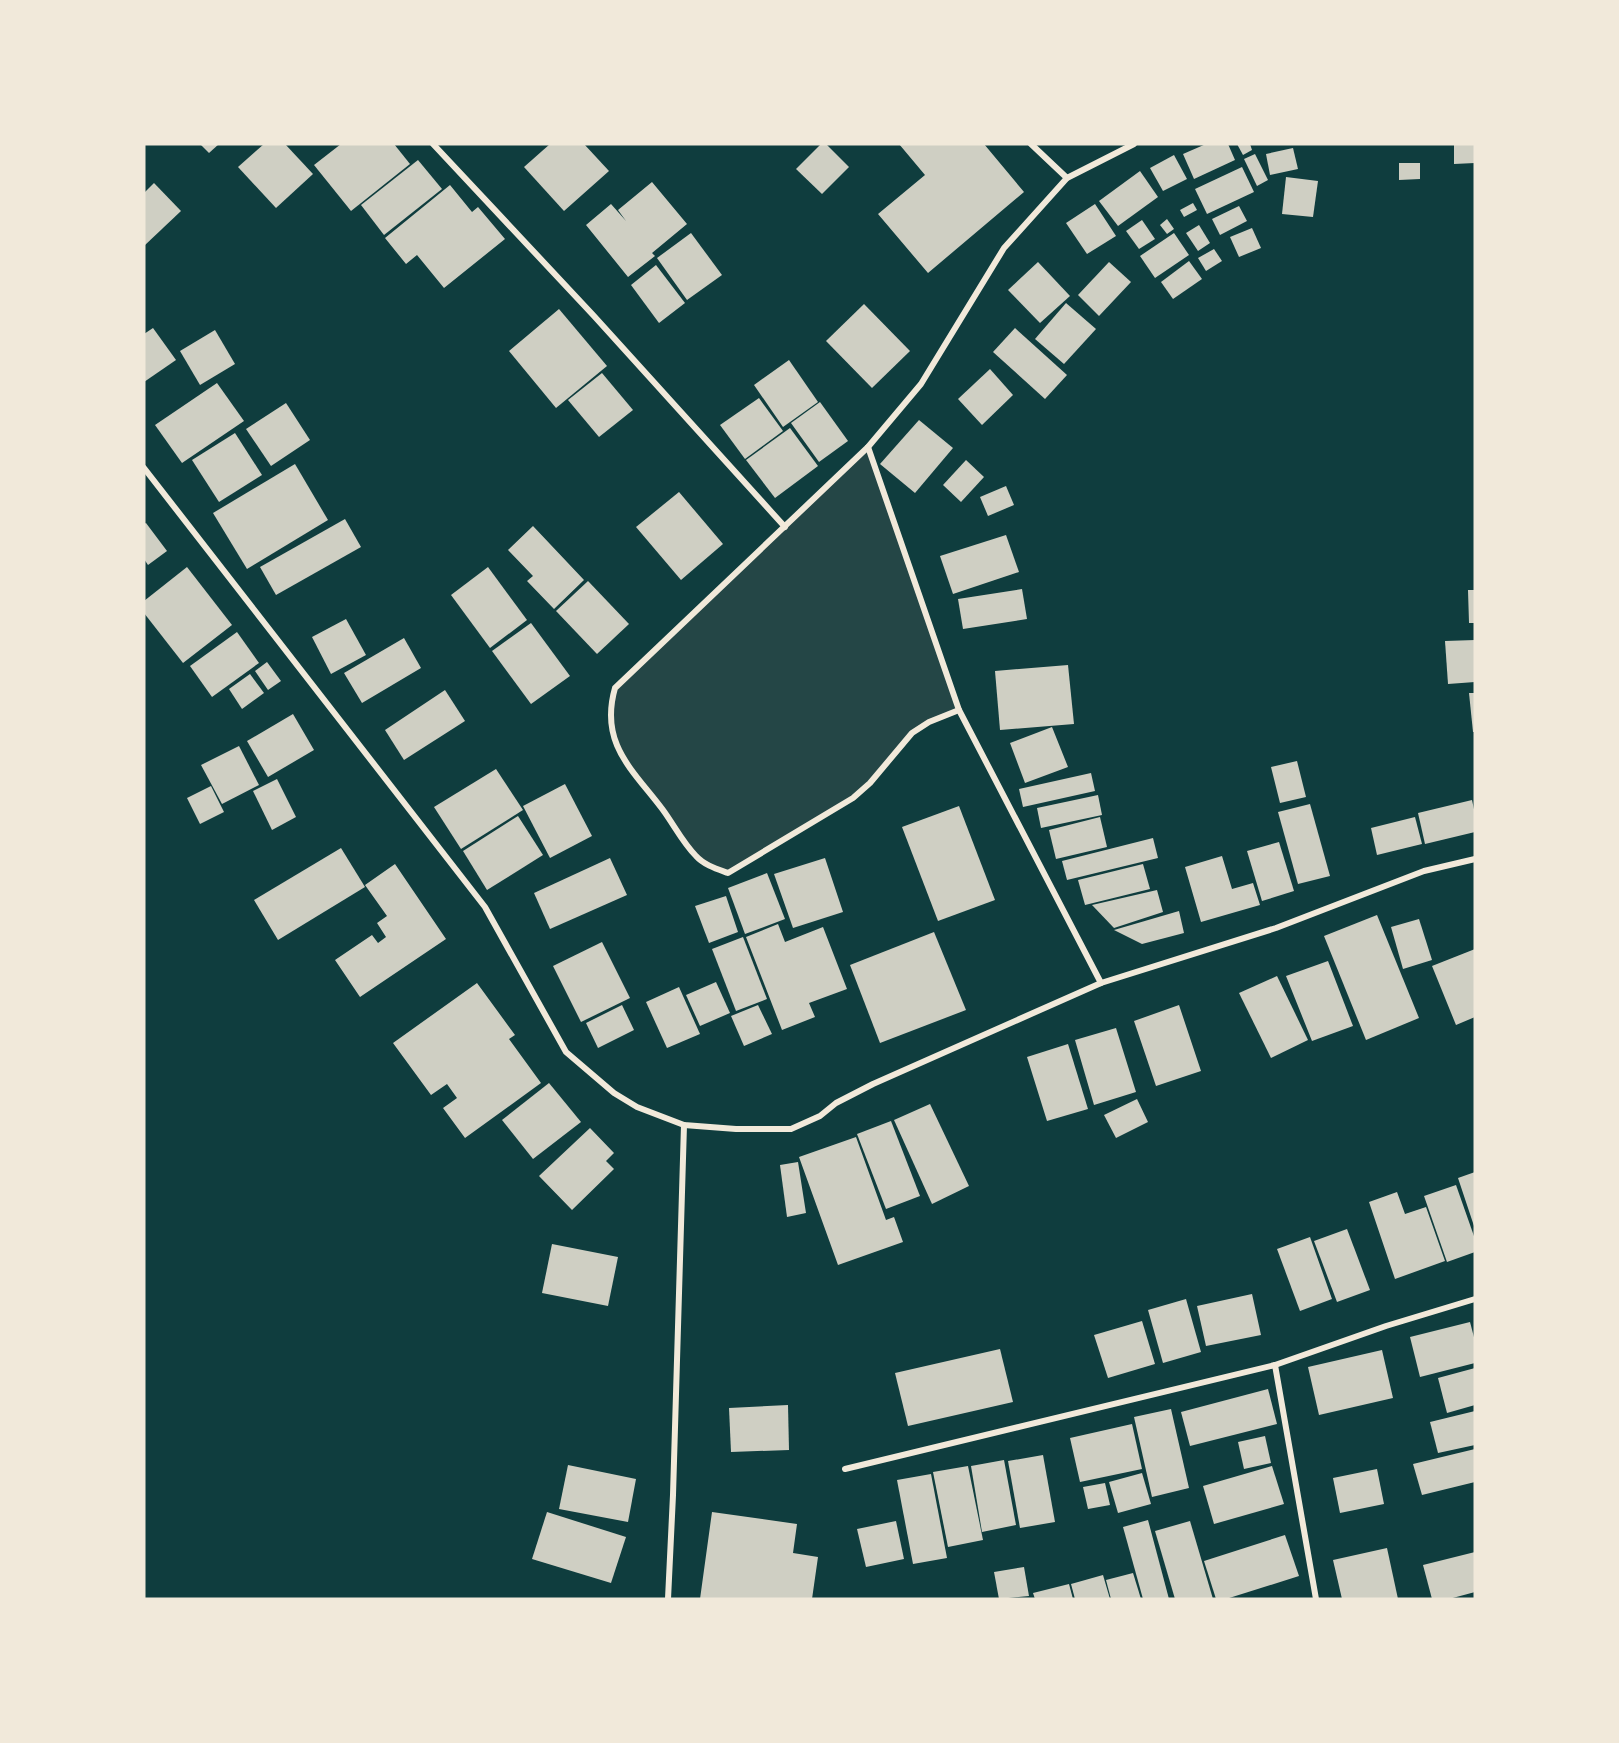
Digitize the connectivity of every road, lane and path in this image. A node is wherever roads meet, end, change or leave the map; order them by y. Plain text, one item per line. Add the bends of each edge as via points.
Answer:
1 (434, 144) edge
2 (1031, 144) edge
3 (1134, 144) edge
4 (1067, 178) junction
5 (868, 447) junction
6 (144, 468) edge
7 (785, 527) junction
8 (959, 710) junction
9 (1475, 859) edge
10 (1101, 982) junction
11 (684, 1125) junction
12 (1475, 1299) edge
13 (1275, 1365) junction
14 (845, 1469) dead end
15 (668, 1599) edge
16 (1316, 1599) edge

1 - 7 street
2 - 4 street
3 - 4 street
4 - 5 street via 1004,248 921,384
5 - 7 street
5 - 8 street
6 - 11 street via 485,907 566,1052 622,1098
7 - 8 street via 615,688 613,695 613,735 622,758 696,857 728,873 853,798 912,733
8 - 10 street
9 - 10 street via 1424,871 1276,928
10 - 11 street via 873,1084 791,1129
11 - 15 street
12 - 13 street
13 - 14 street
13 - 16 street

